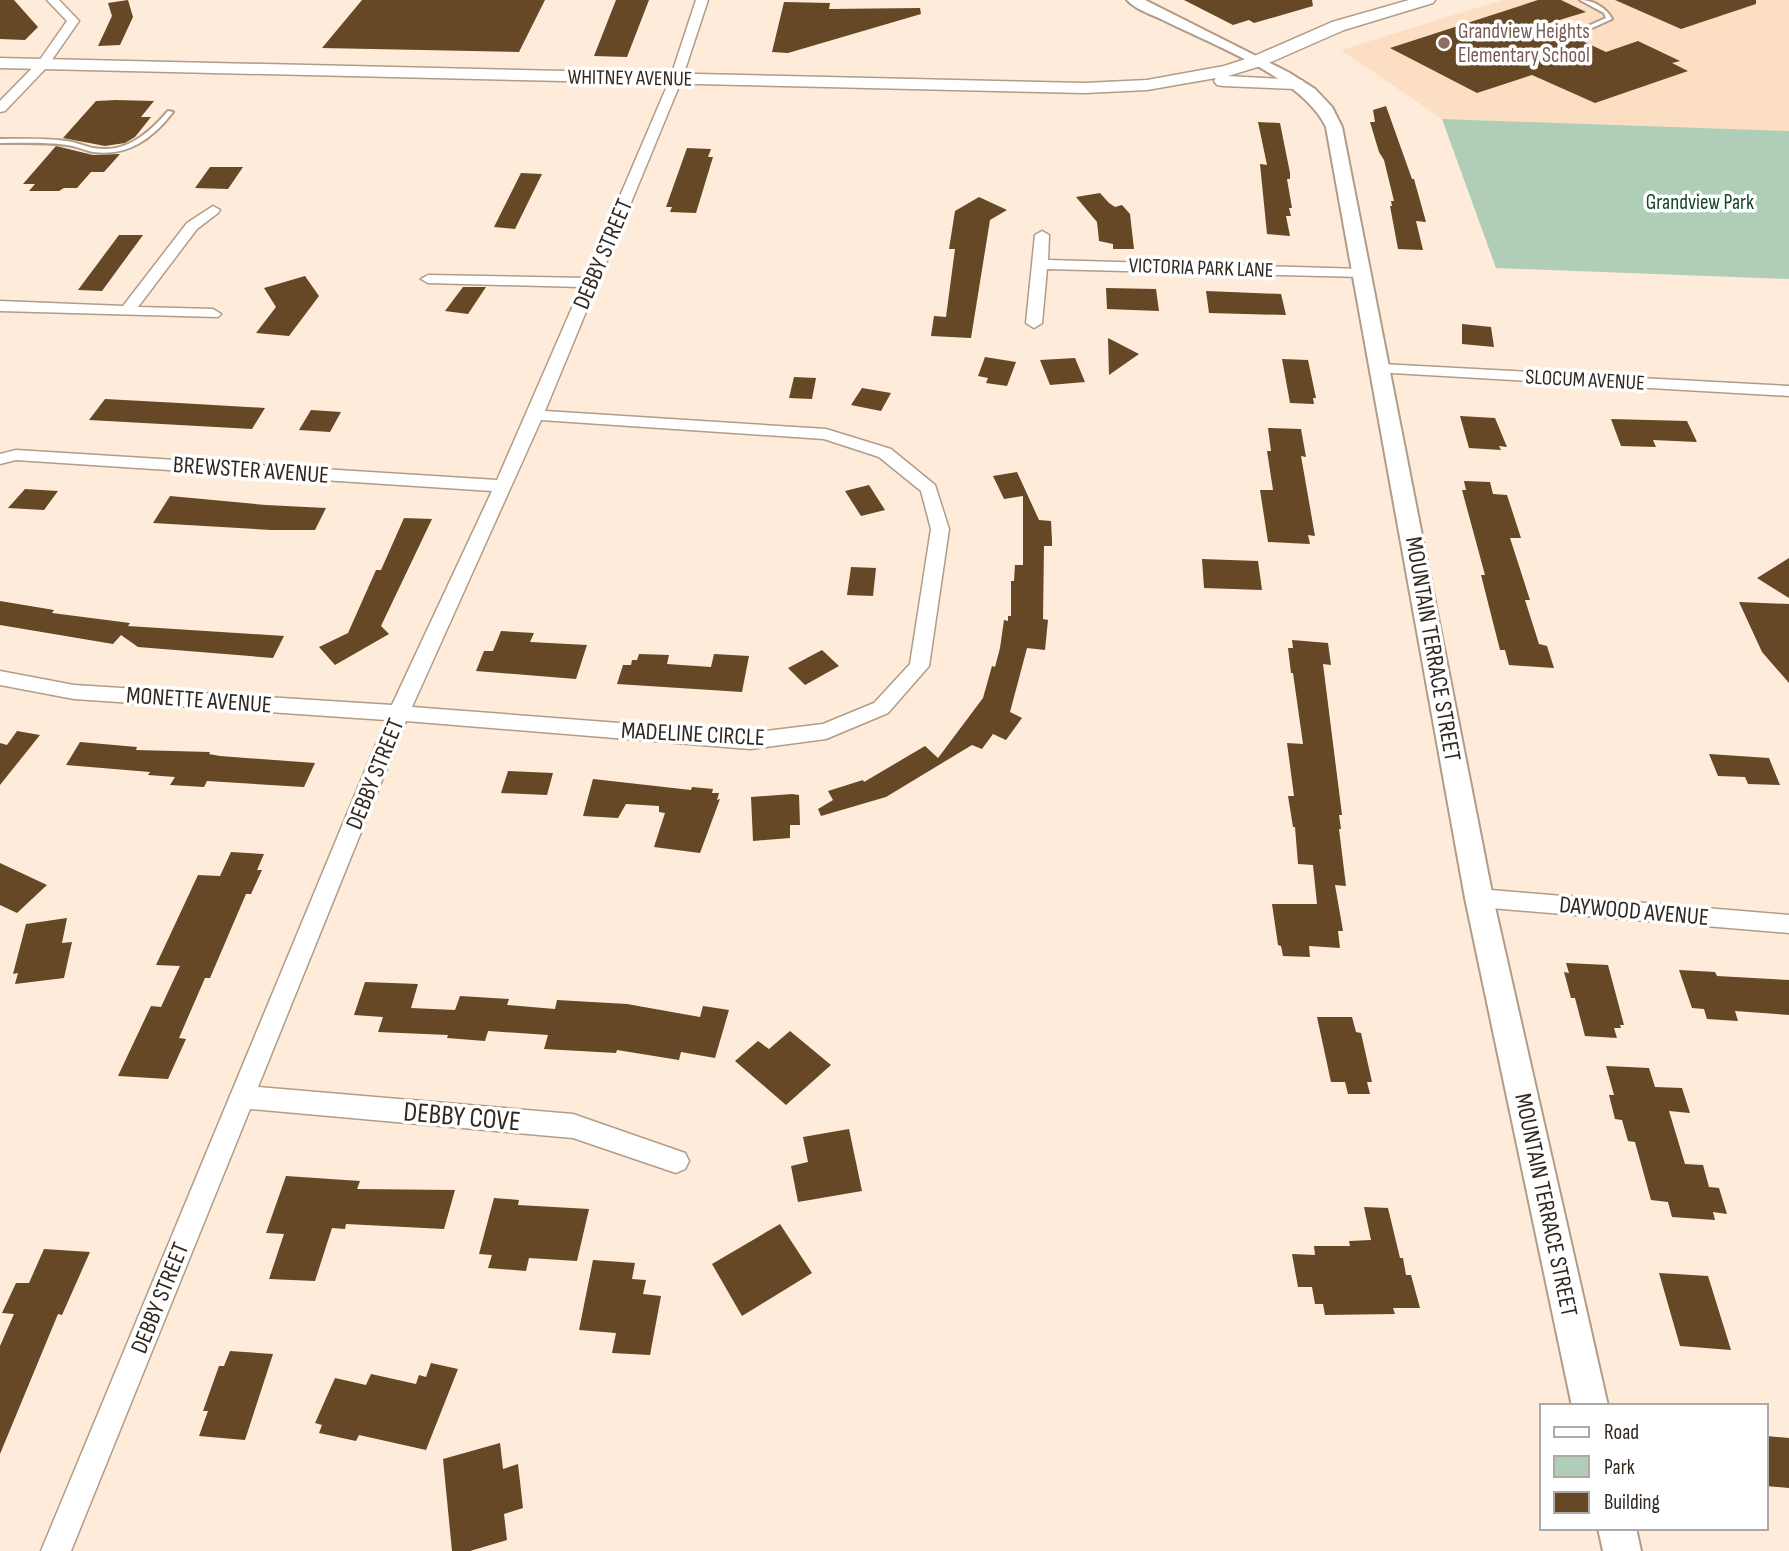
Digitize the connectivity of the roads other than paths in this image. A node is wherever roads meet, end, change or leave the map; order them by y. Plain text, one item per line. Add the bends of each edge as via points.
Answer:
1 (53, 0) edge
2 (702, 0) edge
3 (1133, 0) edge
4 (1426, 0) edge
5 (1583, 0) edge
6 (1581, 31) dead end
7 (1258, 61) junction
8 (0, 63) edge
9 (43, 64) junction
10 (676, 79) junction
11 (1163, 82) junction
12 (1296, 84) junction
13 (0, 108) edge
14 (170, 111) dead end
15 (0, 141) edge
16 (213, 211) dead end
17 (1042, 235) dead end
18 (1040, 264) junction
19 (1363, 273) junction
20 (428, 279) dead end
21 (591, 283) junction
22 (0, 306) edge
23 (127, 311) junction
24 (213, 314) dead end
25 (1034, 323) dead end
26 (1381, 369) junction
27 (1789, 391) edge
28 (535, 415) junction
29 (0, 459) edge
30 (502, 485) junction
31 (0, 678) edge
32 (399, 713) junction
33 (1479, 898) junction
34 (1789, 924) edge
35 (243, 1097) junction
36 (676, 1161) dead end
37 (1590, 1404) edge
38 (1617, 1530) edge
39 (56, 1551) edge
40 (1622, 1551) edge

1 - 9 street via 74,21
2 - 10 street, DEBBY STREET
3 - 7 street, MOUNTAIN TERRACE STREET
4 - 7 main road, WHITNEY AVENUE via 1338,26
5 - 6 lane via 1606,12 1609,19
7 - 11 main road, WHITNEY AVENUE
7 - 12 street, MOUNTAIN TERRACE STREET
8 - 9 main road, WHITNEY AVENUE
9 - 10 main road, WHITNEY AVENUE
9 - 13 street
10 - 11 main road, WHITNEY AVENUE via 1072,88
10 - 21 street, DEBBY STREET
11 - 12 main road
12 - 19 street, MOUNTAIN TERRACE STREET via 1326,110 1334,127
14 - 15 lane via 149,137 110,150 71,142
16 - 23 street via 192,226
17 - 18 street
18 - 19 street, VICTORIA PARK LANE
18 - 25 street
19 - 26 street, MOUNTAIN TERRACE STREET
20 - 21 street
21 - 28 street, DEBBY STREET
22 - 23 street
23 - 24 street
26 - 27 street, SLOCUM AVENUE
26 - 33 street, MOUNTAIN TERRACE STREET
28 - 30 street, DEBBY STREET
28 - 32 street, MADELINE CIRCLE via 826,434 886,453 929,489 940,529 919,666 881,708 826,731 750,741
29 - 30 street, BREWSTER AVENUE via 16,455
30 - 32 street, DEBBY STREET
31 - 32 street, MONETTE AVENUE via 74,692
32 - 35 street, DEBBY STREET
33 - 34 street, DAYWOOD AVENUE
33 - 37 street, MOUNTAIN TERRACE STREET
35 - 36 street, DEBBY COVE via 573,1126
35 - 39 street, DEBBY STREET
38 - 40 street

